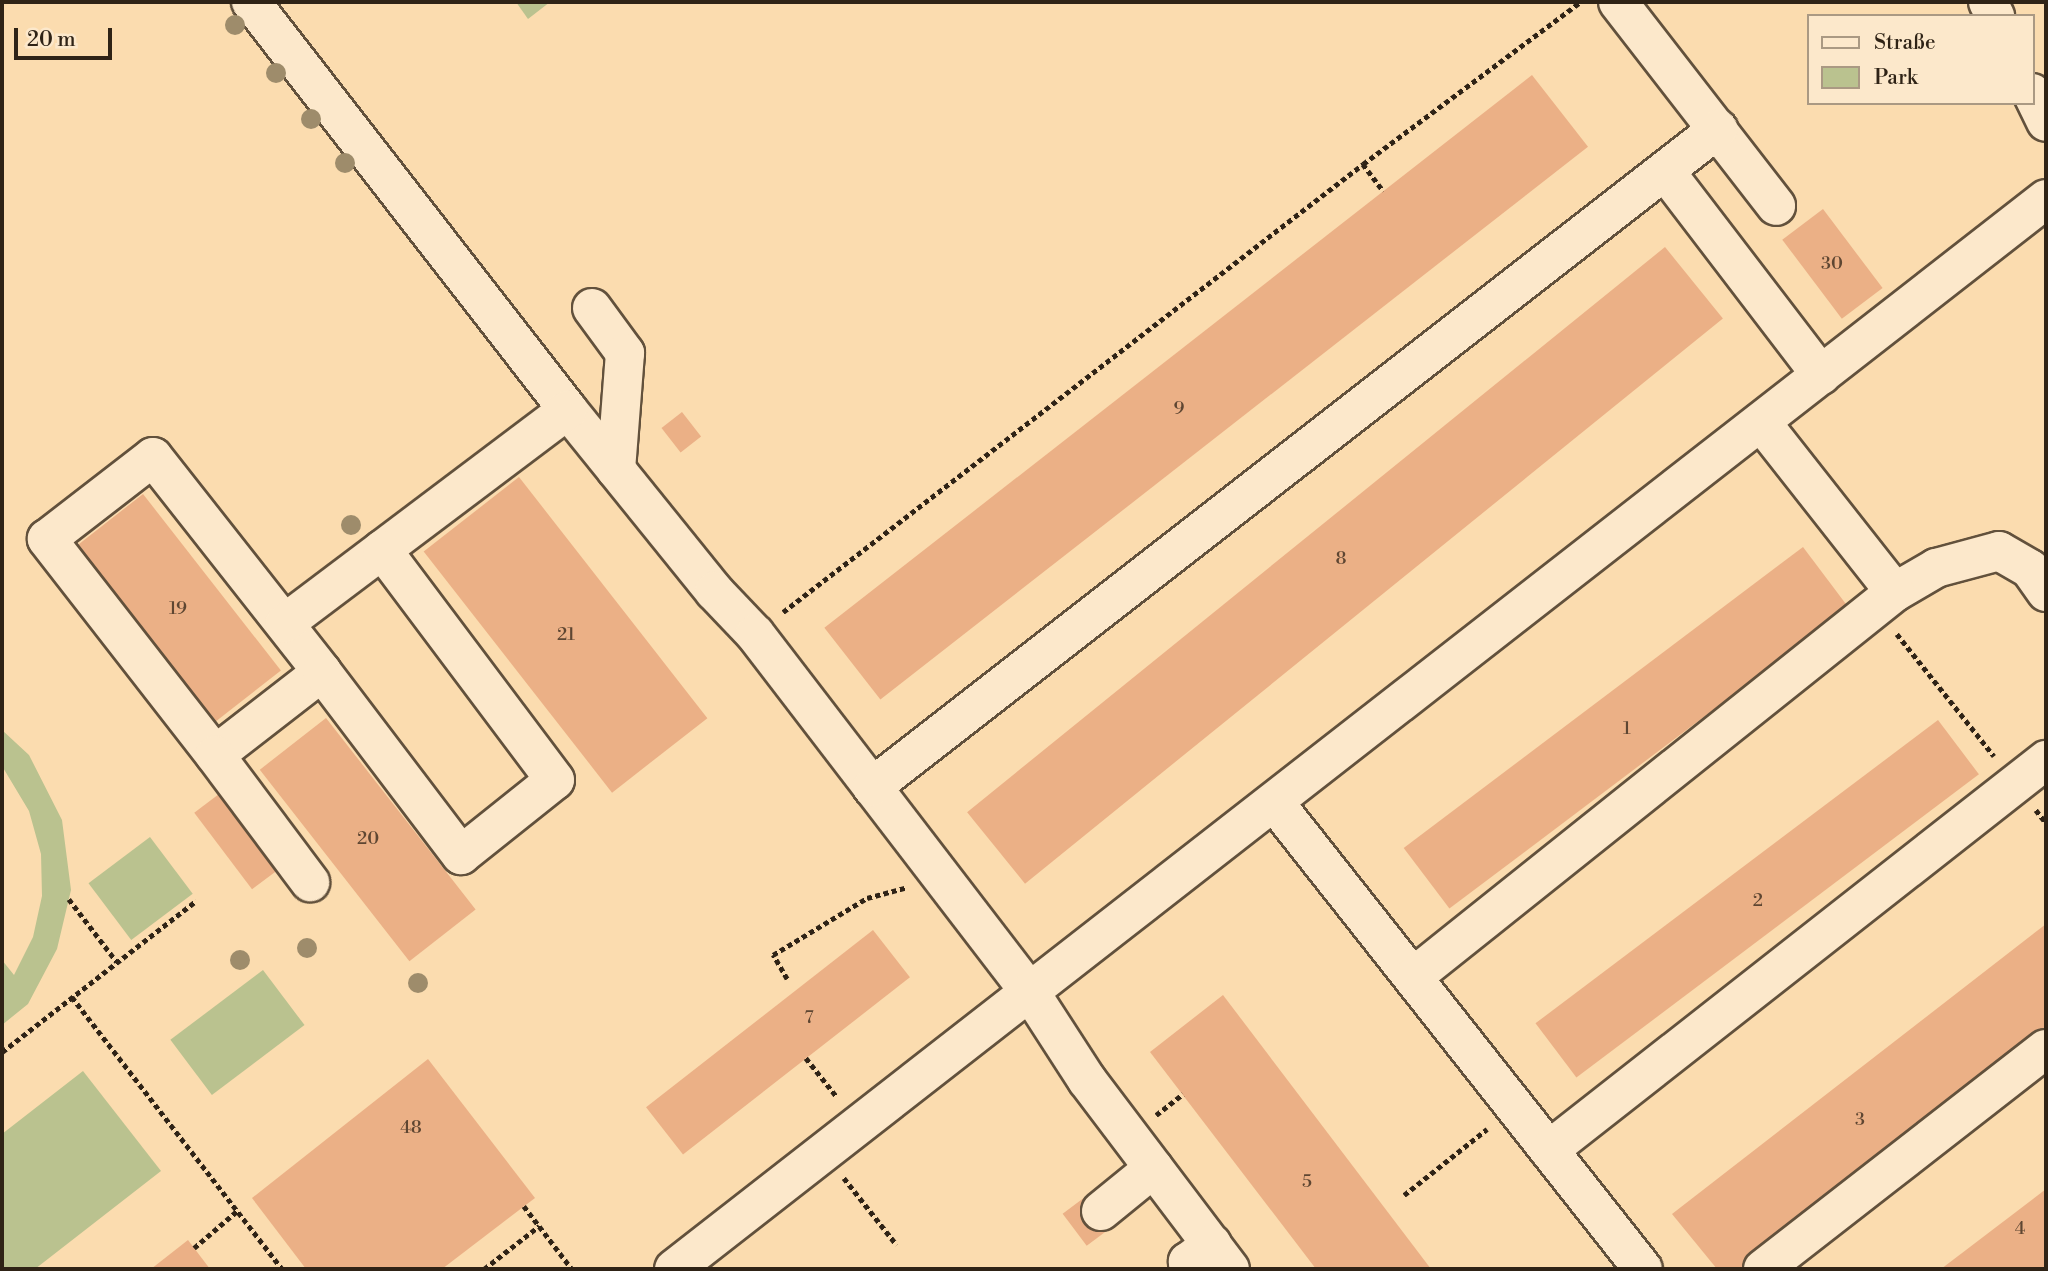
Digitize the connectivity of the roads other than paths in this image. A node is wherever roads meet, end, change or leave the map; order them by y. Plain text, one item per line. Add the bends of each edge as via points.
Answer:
1 (251, 2) edge
2 (1618, 2) edge
3 (2034, 97) edge
4 (2046, 122) edge
5 (1718, 129) junction
6 (1665, 171) junction
7 (2046, 199) edge
8 (1776, 206) dead end
9 (592, 308) dead end
10 (1821, 375) junction
11 (568, 410) junction
12 (1762, 422) junction
13 (616, 470) junction
14 (382, 550) junction
15 (2046, 593) edge
16 (1885, 599) junction
17 (285, 623) junction
18 (322, 672) junction
19 (215, 755) junction
20 (2046, 760) edge
21 (872, 787) junction
22 (1274, 802) junction
23 (310, 882) dead end
24 (1413, 977) junction
25 (1030, 992) junction
26 (2046, 1049) edge
27 (1549, 1150) junction
28 (1154, 1168) junction
29 (1101, 1211) dead end
30 (1212, 1261) edge
31 (674, 1269) edge
32 (1643, 1269) edge
33 (1763, 1269) edge

1 - 11 street
2 - 5 street
3 - 4 street
5 - 6 street
5 - 8 street
6 - 10 street
6 - 21 street
7 - 10 street
9 - 13 street via 625,353
10 - 12 street
11 - 13 street
11 - 14 street
12 - 16 street
12 - 22 street
13 - 21 street via 755,634
14 - 17 street
14 - 18 street via 555,780 461,855
15 - 16 street via 2030,569 1999,551 1936,568
16 - 24 street
17 - 18 street
17 - 19 street via 153,457 47,539
18 - 19 street
19 - 23 street
20 - 27 street
21 - 25 street
22 - 24 street
22 - 25 street
24 - 27 street
25 - 28 street via 1087,1080
25 - 31 street
26 - 33 street
27 - 32 street
28 - 29 street
28 - 30 street

